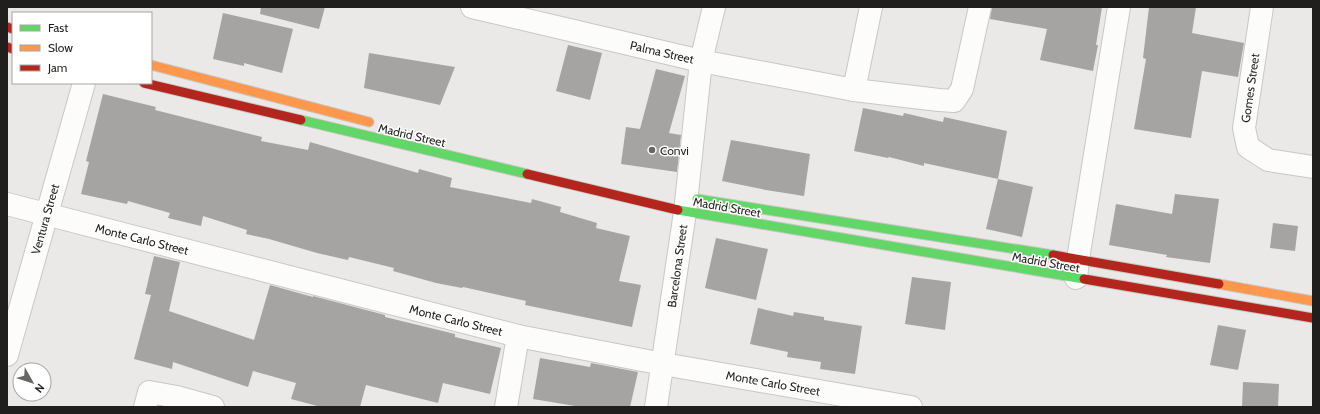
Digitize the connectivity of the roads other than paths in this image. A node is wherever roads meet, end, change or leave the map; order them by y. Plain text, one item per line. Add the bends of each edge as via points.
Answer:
1 (472, 7) edge
2 (714, 7) edge
3 (871, 7) edge
4 (980, 7) edge
5 (1119, 7) edge
6 (1262, 7) edge
7 (701, 62) junction
8 (152, 65) edge
9 (84, 84) edge
10 (149, 84) edge
11 (854, 90) junction
12 (374, 123) dead end
13 (1313, 167) edge
14 (683, 202) junction
15 (7, 204) edge
16 (46, 214) junction
17 (1077, 269) junction
18 (1313, 301) edge
19 (1313, 318) edge
20 (518, 336) junction
21 (7, 355) edge
22 (663, 364) junction
23 (145, 407) edge
24 (213, 407) edge
25 (506, 407) edge
26 (656, 407) edge
27 (911, 407) edge

1 - 7 street, Palma Street
2 - 7 street, Barcelona Street
3 - 11 street
4 - 11 street, Palma Street via 962,90 954,101
5 - 17 street
6 - 13 street, Gomes Street via 1244,128 1248,147 1268,160
7 - 11 street, Palma Street
7 - 14 street, Barcelona Street
8 - 12 street, Madrid Street
9 - 16 street, Ventura Street
10 - 14 street, Madrid Street
14 - 17 street, Madrid Street
14 - 17 street, Madrid Street
14 - 22 street, Barcelona Street
15 - 16 street, Monte Carlo Street
16 - 20 street, Monte Carlo Street
16 - 21 street, Ventura Street
17 - 18 street, Madrid Street
17 - 19 street, Madrid Street
20 - 22 street, Monte Carlo Street
20 - 25 street
22 - 26 street, Barcelona Street
22 - 27 street, Monte Carlo Street
23 - 24 street via 149,392

